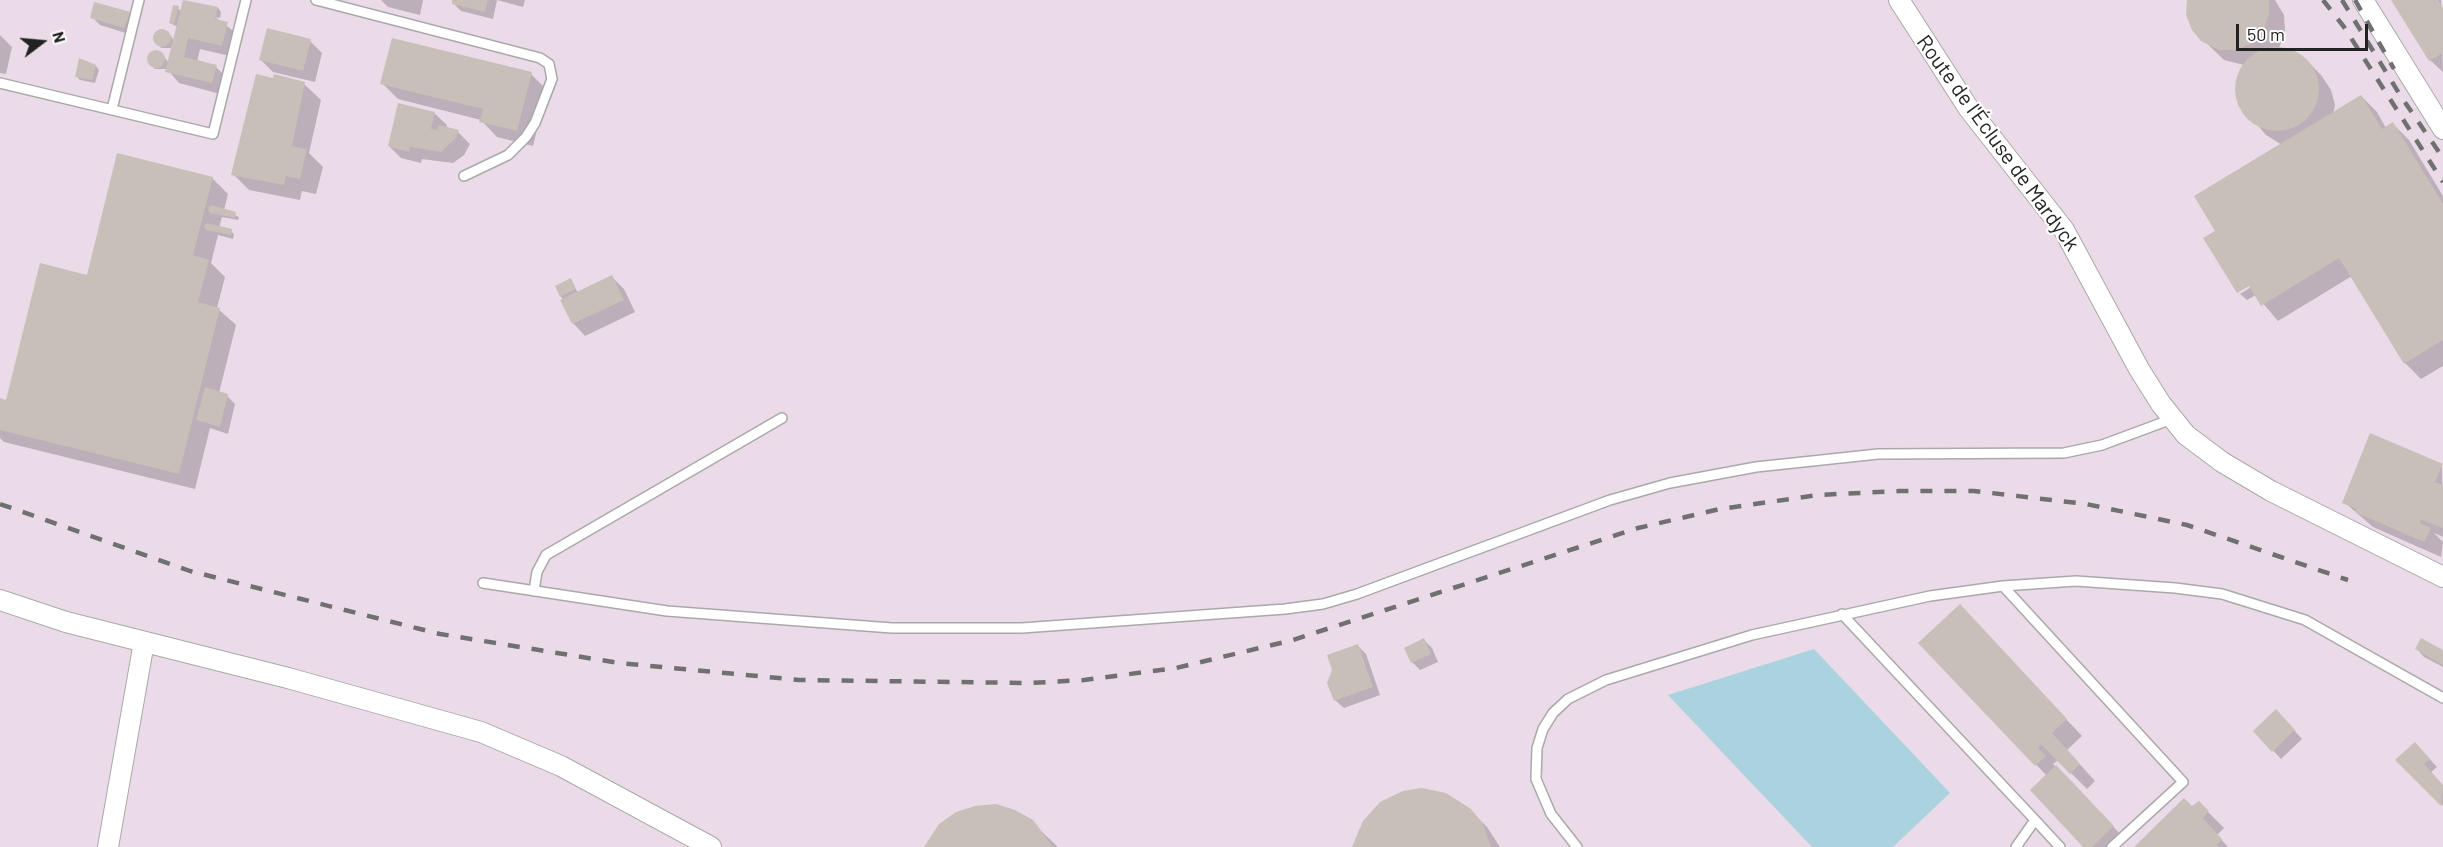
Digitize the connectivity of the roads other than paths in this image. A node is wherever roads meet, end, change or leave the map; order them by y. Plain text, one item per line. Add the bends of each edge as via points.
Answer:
1 (139, 0) edge
2 (246, 0) edge
3 (316, 0) edge
4 (1899, 0) edge
5 (2363, 0) edge
6 (0, 83) edge
7 (112, 109) junction
8 (2443, 129) edge
9 (464, 176) dead end
10 (782, 418) dead end
11 (2172, 419) junction
12 (2443, 577) edge
13 (483, 583) dead end
14 (2003, 586) junction
15 (534, 591) junction
16 (0, 600) edge
17 (1842, 614) junction
18 (144, 642) junction
19 (2443, 698) edge
20 (2034, 820) junction
21 (108, 847) edge
22 (711, 847) edge
23 (1577, 847) edge
24 (2016, 847) edge
25 (2060, 847) edge
26 (2112, 847) edge

1 - 7 lane
2 - 7 lane via 213,134
3 - 9 lane via 540,58 549,64 552,79 526,137 508,155
4 - 11 street, Route de l'Écluse de Mardyck via 1969,109 2064,230 2132,357
5 - 8 street
6 - 7 lane
10 - 15 lane via 546,555 537,572
11 - 12 street, Route de l'Écluse de Mardyck via 2208,452 2271,491
11 - 15 lane via 2102,445 2064,453 1878,454 1756,467 1685,480 1610,500 1351,596 1292,608 1022,628 919,629 684,613
13 - 15 lane
14 - 17 lane
14 - 19 lane via 2113,582 2238,598 2305,620
14 - 26 lane via 2182,782
16 - 18 street
17 - 20 lane
17 - 23 lane via 1752,635 1654,665 1593,685 1560,706 1539,739 1536,779 1551,814
18 - 21 street
18 - 22 street via 482,732 561,766
20 - 24 lane
20 - 25 lane

